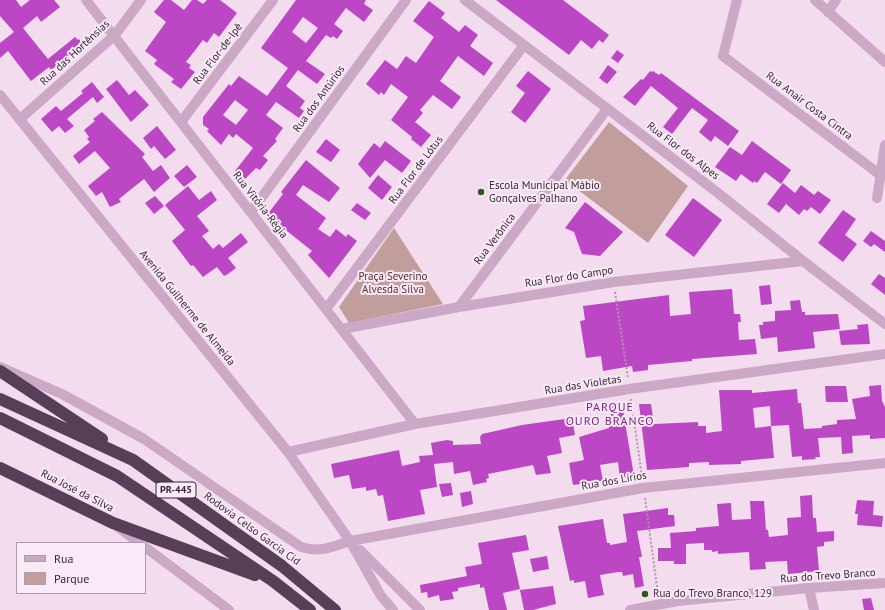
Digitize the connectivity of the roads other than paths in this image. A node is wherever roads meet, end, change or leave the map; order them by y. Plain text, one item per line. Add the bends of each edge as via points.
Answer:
1 (86, 0) edge
2 (141, 0) edge
3 (273, 0) edge
4 (406, 0) edge
5 (465, 0) edge
6 (737, 0) edge
7 (815, 0) edge
8 (836, 0) edge
9 (828, 12) junction
10 (114, 35) junction
11 (524, 45) junction
12 (885, 62) edge
13 (0, 95) edge
14 (607, 109) junction
15 (20, 119) junction
16 (181, 122) junction
17 (885, 145) edge
18 (879, 174) junction
19 (877, 198) dead end
20 (251, 212) junction
21 (803, 261) junction
22 (459, 307) junction
23 (326, 309) junction
24 (885, 324) edge
25 (342, 328) junction
26 (885, 354) edge
27 (0, 367) edge
28 (0, 371) edge
29 (0, 399) edge
30 (0, 418) edge
31 (416, 424) junction
32 (288, 452) junction
33 (133, 460) junction
34 (885, 463) edge
35 (0, 468) edge
36 (113, 523) junction
37 (350, 540) junction
38 (138, 542) edge
39 (146, 548) edge
40 (273, 581) junction
41 (885, 583) edge
42 (809, 588) junction
43 (229, 610) edge
44 (310, 610) edge
45 (335, 610) edge
46 (393, 610) edge
47 (420, 610) edge
48 (630, 610) edge
49 (814, 610) edge

1 - 10 street, Rua Vitória-Régia
2 - 10 street, Rua das Hortênsias
3 - 16 street, Rua Flor-de-Ipê
4 - 20 street, Rua dos Antúrios
5 - 11 street, Rua Flor dos Alpes
6 - 18 street, Rua Anair Costa Cintra via 723,56
7 - 9 street
8 - 9 street
9 - 12 street
10 - 15 street, Rua das Hortênsias
10 - 16 street, Rua Vitória-Régia
11 - 14 street, Rua Flor dos Alpes
11 - 23 street, Rua Flor de Lótus
13 - 15 street, Avenida Guilherme de Almeida
14 - 21 street, Rua Flor dos Alpes
14 - 22 street, Rua Verônica
15 - 32 street, Avenida Guilherme de Almeida
16 - 20 street, Rua Vitória-Régia
17 - 18 street
18 - 19 street
20 - 23 street, Rua Vitória-Régia
21 - 22 street, Rua Flor do Campo via 614,282
21 - 24 street, Rua Flor dos Alpes
22 - 25 street, Rua Flor do Campo
23 - 25 street, Rua Vitória-Régia
25 - 31 street, Rua Vitória-Régia
26 - 31 street, Rua das Violetas via 630,389
27 - 37 street, Rua dos Lírios via 62,394 144,439 301,547 313,551 327,549
28 - 33 highway
29 - 33 highway, Rodovia Celso Garcia Cid / PR-445
30 - 40 highway, PR-445 via 117,476
31 - 32 street, Rua das Violetas
32 - 37 street, Avenida Guilherme de Almeida
33 - 45 highway, Rodovia Celso Garcia Cid / PR-445 via 282,566
34 - 37 street, Rua dos Lírios via 643,488
35 - 36 highway, Rua José da Silva
36 - 38 street, Rua José da Silva
36 - 40 highway
37 - 46 street, Avenida Guilherme de Almeida via 381,596
37 - 47 street, Avenida Guilherme de Almeida
39 - 43 street
40 - 44 highway, PR-445
41 - 42 street, Rua do Trevo Branco
42 - 48 street, Rua do Trevo Branco via 660,603
42 - 49 street

